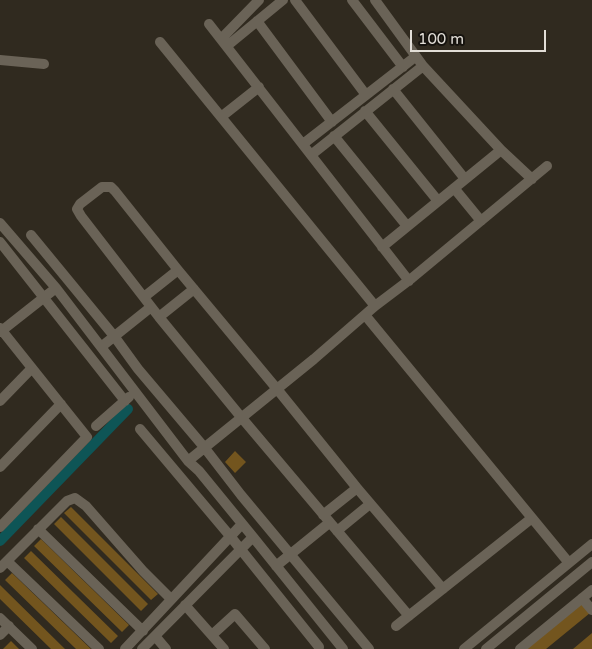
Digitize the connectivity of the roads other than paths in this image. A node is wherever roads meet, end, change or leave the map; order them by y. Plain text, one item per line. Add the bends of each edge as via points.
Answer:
1 (259, 0) edge
2 (283, 0) edge
3 (295, 0) edge
4 (352, 0) edge
5 (375, 0) edge
6 (257, 21) junction
7 (209, 24) dead end
8 (160, 42) dead end
9 (224, 43) junction
10 (415, 57) junction
11 (0, 60) edge
12 (44, 64) dead end
13 (423, 66) junction
14 (402, 67) junction
15 (259, 88) junction
16 (392, 89) junction
17 (366, 95) junction
18 (365, 111) junction
19 (221, 117) junction
20 (332, 122) junction
21 (334, 136) junction
22 (303, 144) junction
23 (501, 150) junction
24 (311, 155) junction
25 (547, 166) dead end
26 (465, 179) junction
27 (532, 179) junction
28 (454, 188) junction
29 (438, 201) junction
30 (481, 221) junction
31 (0, 223) edge
32 (407, 226) junction
33 (31, 235) dead end
34 (0, 242) edge
35 (382, 247) junction
36 (60, 269) junction
37 (178, 270) junction
38 (409, 281) junction
39 (53, 284) junction
40 (194, 289) junction
41 (43, 298) junction
42 (144, 298) junction
43 (375, 306) junction
44 (151, 307) junction
45 (364, 315) junction
46 (159, 317) junction
47 (0, 330) edge
48 (114, 336) junction
49 (101, 347) junction
50 (32, 368) junction
51 (277, 389) junction
52 (135, 392) junction
53 (0, 401) edge
54 (125, 401) junction
55 (61, 404) junction
56 (241, 418) junction
57 (96, 426) dead end
58 (140, 428) dead end
59 (207, 452) junction
60 (188, 460) junction
61 (0, 467) edge
62 (199, 471) junction
63 (357, 488) junction
64 (370, 504) junction
65 (532, 518) junction
66 (326, 519) junction
67 (242, 524) junction
68 (0, 527) edge
69 (38, 530) junction
70 (337, 531) junction
71 (230, 536) junction
72 (254, 537) junction
73 (592, 544) edge
74 (241, 550) junction
75 (290, 554) junction
76 (592, 562) edge
77 (569, 563) junction
78 (4, 564) edge
79 (276, 566) junction
80 (443, 589) junction
81 (589, 594) edge
82 (171, 599) junction
83 (185, 605) junction
84 (592, 610) edge
85 (408, 616) junction
86 (0, 618) edge
87 (9, 626) junction
88 (396, 626) dead end
89 (143, 631) junction
90 (0, 635) edge
91 (212, 635) junction
92 (332, 635) junction
93 (155, 636) junction
94 (318, 648) edge
95 (32, 649) edge
96 (99, 649) edge
97 (125, 649) edge
98 (142, 649) edge
99 (166, 649) edge
100 (224, 649) edge
101 (265, 649) edge
102 (343, 649) edge
103 (369, 649) edge
104 (464, 649) edge
105 (486, 649) edge
106 (520, 649) edge

1 - 9 street
2 - 6 street
3 - 17 street
4 - 14 street
5 - 10 street
6 - 9 street
6 - 20 street
7 - 9 street
8 - 19 street
9 - 15 street
10 - 13 street
10 - 14 street
11 - 12 street
13 - 16 street
13 - 23 street
14 - 17 street
15 - 19 street
15 - 22 street
16 - 18 street
16 - 26 street
17 - 20 street
18 - 21 street
18 - 29 street
19 - 43 street
20 - 22 street
21 - 24 street
21 - 32 street
22 - 24 street
23 - 26 street
23 - 27 street
24 - 35 street
25 - 27 street
26 - 28 street
27 - 30 street
28 - 29 street
28 - 30 street
29 - 32 street
30 - 38 street
31 - 39 street
32 - 35 street
33 - 36 street
34 - 41 street
35 - 38 street
36 - 39 street
36 - 48 street
37 - 40 street
37 - 42 street
37 - 42 street via 111,188 102,187 80,204 77,208 81,216
38 - 43 street
39 - 41 street
39 - 49 street
40 - 46 street
40 - 51 street
41 - 47 street
41 - 54 street
42 - 44 street
43 - 45 street
44 - 46 street
44 - 48 street
45 - 51 street
45 - 65 street
46 - 56 street
47 - 50 street
48 - 49 street
48 - 59 street
49 - 52 street
50 - 53 street
50 - 55 street
51 - 56 street
51 - 63 street
52 - 54 street
52 - 60 street
54 - 57 street
55 - 61 street
55 - 68 street via 88,437
56 - 59 street
56 - 66 street
58 - 71 street
59 - 60 street
59 - 62 street
59 - 75 street
60 - 62 street
62 - 67 street
63 - 64 street
63 - 66 street
64 - 70 street
64 - 80 street
65 - 77 street
65 - 80 street
66 - 70 street
66 - 75 street
67 - 71 street
67 - 72 street
69 - 78 street
69 - 82 street via 70,499 75,498
69 - 89 street
70 - 85 street
71 - 74 street
71 - 82 street
72 - 74 street
72 - 79 street
73 - 77 street
74 - 83 street
74 - 94 street
75 - 79 street
75 - 103 street
76 - 105 street
77 - 104 street
78 - 96 street
79 - 92 street
80 - 85 street
81 - 84 street
81 - 106 street
82 - 89 street
83 - 91 street
83 - 93 street
85 - 88 street
86 - 87 street
87 - 90 street
87 - 95 street
89 - 97 street
91 - 100 street
91 - 101 street via 235,614
92 - 94 street
92 - 102 street
93 - 98 street
93 - 99 street

